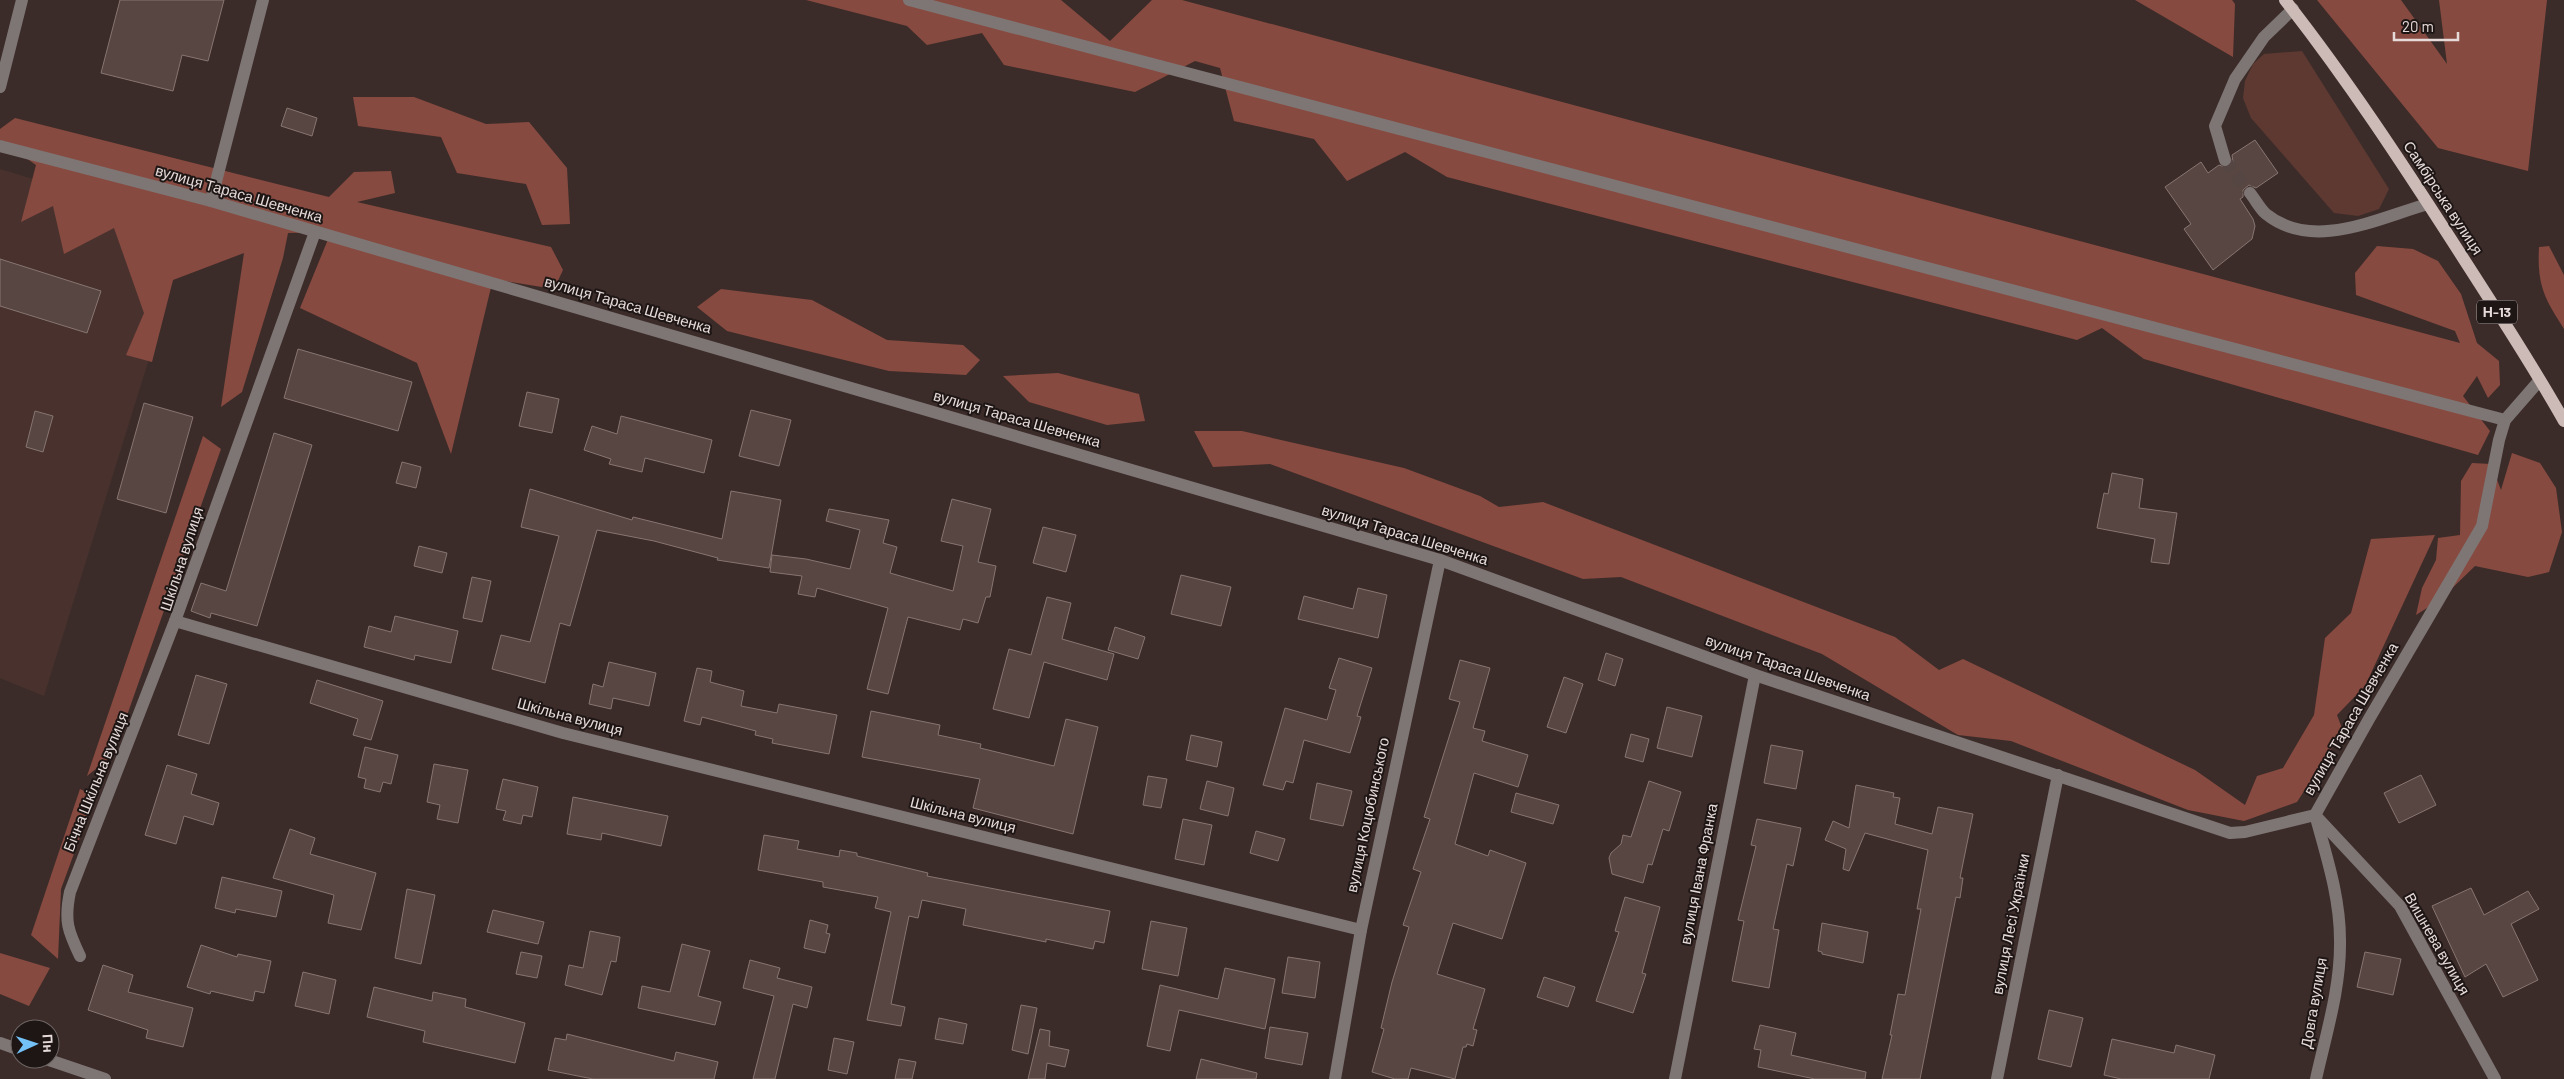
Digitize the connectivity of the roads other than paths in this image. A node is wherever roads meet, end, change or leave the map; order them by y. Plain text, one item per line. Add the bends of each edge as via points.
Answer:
1 (22, 0) edge
2 (263, 0) edge
3 (909, 0) edge
4 (2289, 5) edge
5 (0, 87) edge
6 (0, 146) edge
7 (2226, 160) tunnel mouth
8 (2250, 193) tunnel mouth
9 (211, 201) junction
10 (2428, 204) junction
11 (315, 232) junction
12 (2539, 381) junction
13 (2505, 420) junction
14 (2564, 422) edge
15 (1440, 560) junction
16 (176, 621) junction
17 (1755, 675) junction
18 (2058, 775) junction
19 (2316, 815) junction
20 (1361, 930) junction
21 (80, 956) dead end
22 (60, 1064) edge
23 (105, 1079) edge
24 (1335, 1079) edge
25 (1675, 1079) edge
26 (1997, 1079) edge
27 (2316, 1079) edge
28 (2495, 1079) edge

1 - 5 street
2 - 9 street
3 - 13 street
4 - 7 street via 2235,79 2215,126
4 - 10 main road, Самбірська вулиця / Н-13 via 2362,104
6 - 9 street, вулиця Тараса Шевченка
8 - 10 street via 2266,213 2291,229 2330,233
9 - 11 street, вулиця Тараса Шевченка
10 - 12 main road, Самбірська вулиця / Н-13
11 - 15 street, вулиця Тараса Шевченка
11 - 16 street, Шкільна вулиця
12 - 13 street, вулиця Тараса Шевченка
12 - 14 main road, Самбірська вулиця / Н-13
13 - 19 street, вулиця Тараса Шевченка via 2482,526 2368,719
15 - 17 street, вулиця Тараса Шевченка
15 - 20 street, вулиця Коцюбинського
16 - 20 street, Шкільна вулиця via 563,733
16 - 21 street, Бічна Шкільна вулиця via 70,892 67,930
17 - 18 street, вулиця Тараса Шевченка
17 - 25 street, вулиця Івана Франка
18 - 19 street, вулиця Тараса Шевченка via 2230,833
18 - 26 street, вулиця Лесі Українки
19 - 27 street, Довга вулиця via 2336,888 2340,941 2335,994
19 - 28 street, Вишнева вулиця via 2400,906
20 - 24 street, вулиця Коцюбинського
22 - 23 street

